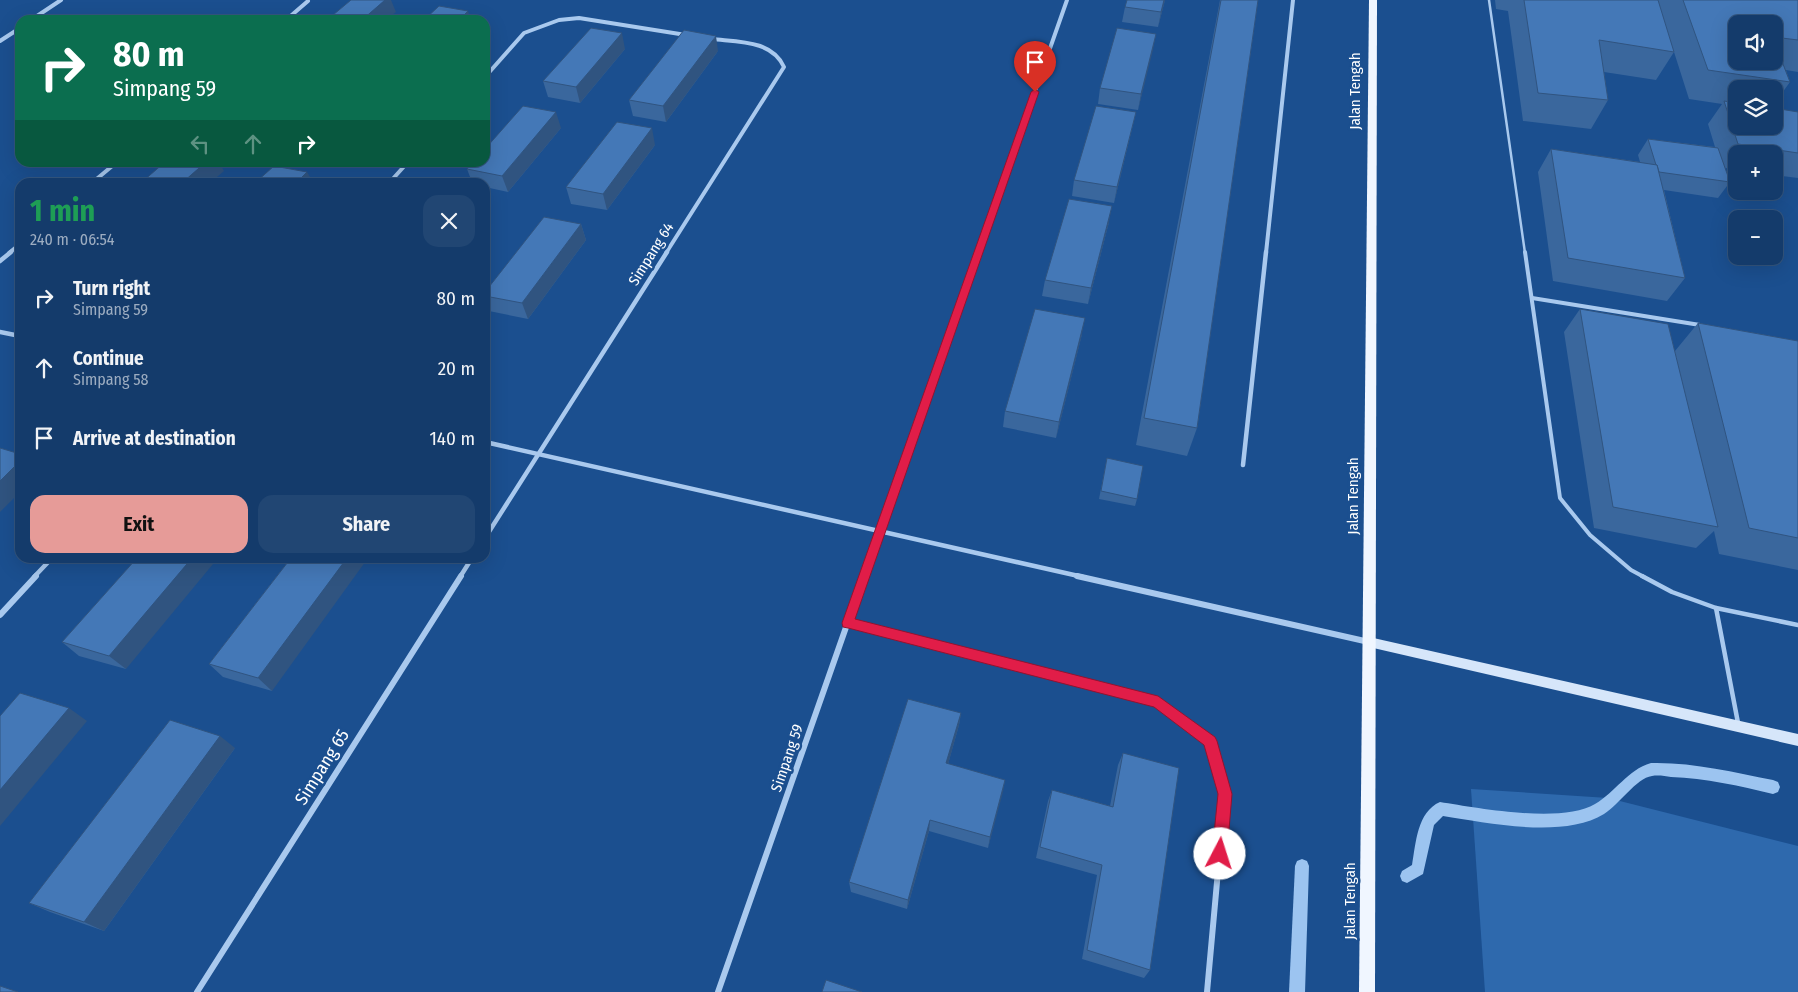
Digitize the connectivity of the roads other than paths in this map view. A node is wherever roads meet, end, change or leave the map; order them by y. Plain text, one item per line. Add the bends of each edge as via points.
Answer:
1 (61, 0) edge
2 (1067, 0) edge
3 (1293, 0) edge
4 (1373, 0) edge
5 (1489, 0) edge
6 (308, 1) edge
7 (38, 15) edge
8 (292, 15) edge
9 (15, 31) edge
10 (695, 36) edge
11 (705, 38) edge
12 (0, 41) edge
13 (490, 71) edge
14 (111, 167) edge
15 (404, 167) edge
16 (98, 178) edge
17 (394, 178) edge
18 (15, 248) edge
19 (0, 261) edge
20 (1532, 298) junction
21 (1703, 326) edge
22 (0, 332) edge
23 (15, 335) edge
24 (490, 443) edge
25 (538, 454) junction
26 (1243, 465) dead end
27 (490, 530) edge
28 (880, 532) junction
29 (47, 563) edge
30 (469, 563) edge
31 (1716, 608) junction
32 (0, 615) edge
33 (848, 623) junction
34 (1798, 625) edge
35 (1369, 642) junction
36 (1739, 727) junction
37 (1798, 740) edge
38 (197, 992) edge
39 (718, 992) edge
40 (1207, 992) edge
41 (1367, 992) edge

1 - 7 street
2 - 28 street, Simpang 59
3 - 26 street
4 - 35 main road, Jalan Tengah
5 - 20 lane
6 - 8 street
9 - 12 street
10 - 13 street via 579,18 559,20 524,34
11 - 25 street, Simpang 64 via 763,47 778,55 784,67
14 - 16 street
15 - 17 street
18 - 19 street
20 - 21 lane
20 - 31 lane via 1560,498 1590,535 1631,570 1672,592
22 - 23 street
24 - 25 street
25 - 27 street
25 - 28 street
28 - 33 street, Simpang 59
28 - 35 street
29 - 32 street
30 - 38 street, Simpang 65
31 - 34 lane
31 - 36 lane
33 - 39 street, Simpang 59
33 - 40 street via 1158,702 1210,741 1225,794
35 - 36 street
35 - 41 main road, Jalan Tengah
36 - 37 street

